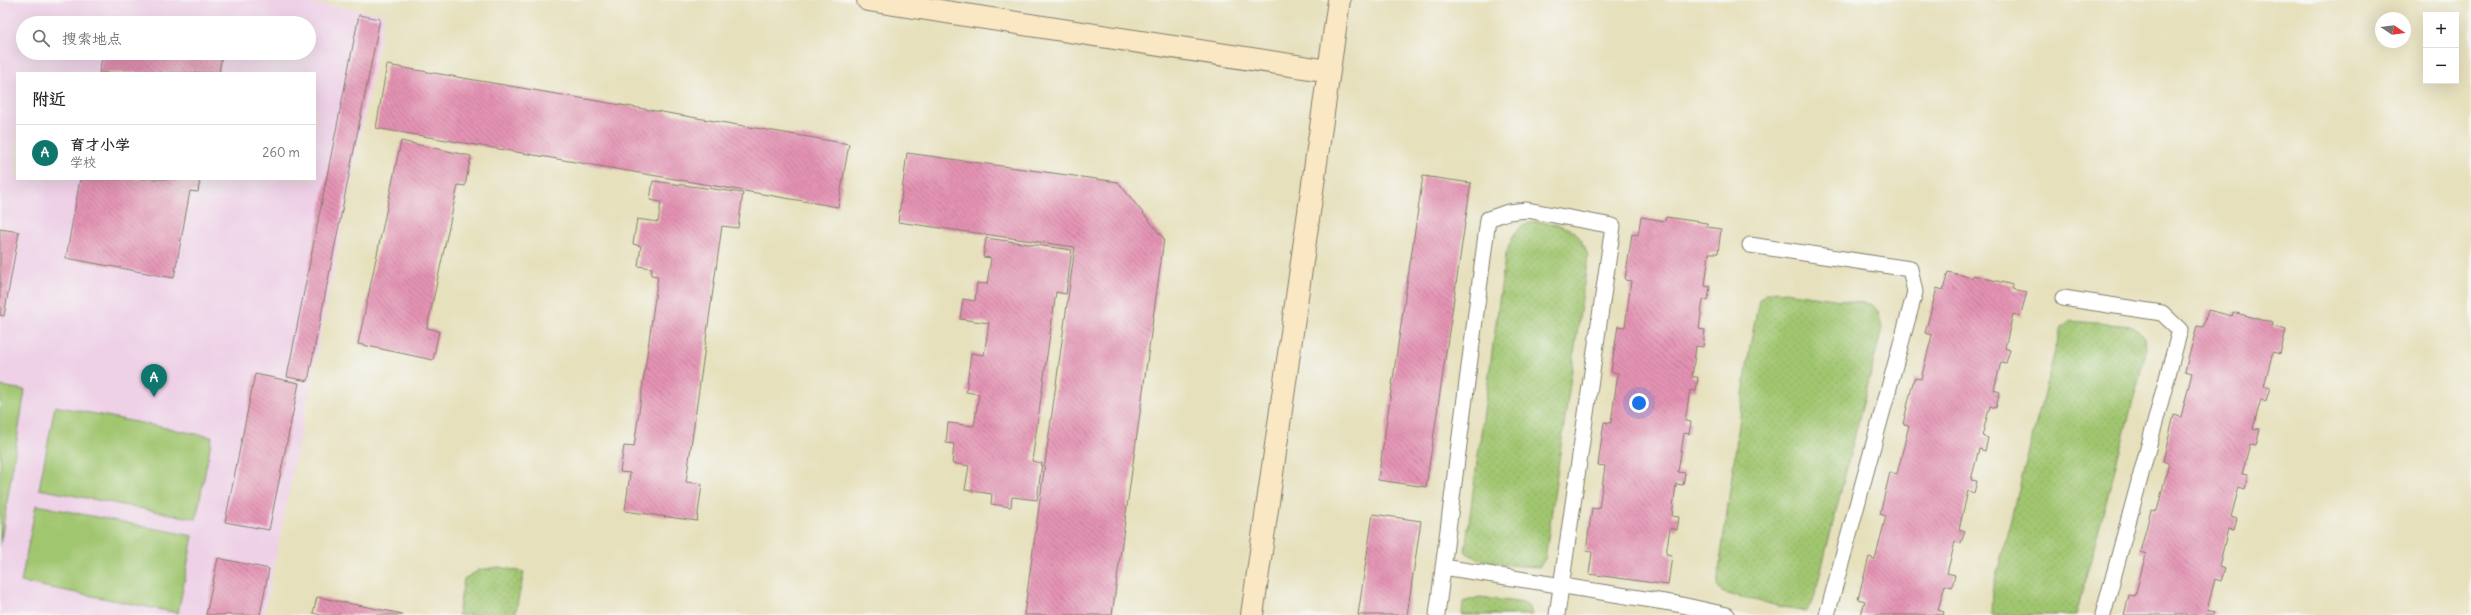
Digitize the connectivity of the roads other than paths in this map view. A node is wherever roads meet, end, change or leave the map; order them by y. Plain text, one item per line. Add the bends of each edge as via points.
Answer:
1 (868, 0) edge
2 (1339, 0) edge
3 (1329, 71) junction
4 (1750, 244) dead end
5 (2063, 298) dead end
6 (1443, 568) junction
7 (1561, 586) junction
8 (1676, 609) edge
9 (1252, 615) edge
10 (1437, 615) edge
11 (1556, 615) edge
12 (1728, 615) edge
13 (1827, 615) edge
14 (2103, 615) edge

1 - 3 street
2 - 3 street
3 - 9 street
4 - 13 lane via 1910,269 1915,292
5 - 14 lane via 2162,313 2180,330
6 - 7 lane
6 - 7 lane via 1488,219 1508,212 1527,210 1613,226
6 - 10 lane
7 - 8 lane
7 - 11 lane
8 - 12 lane

